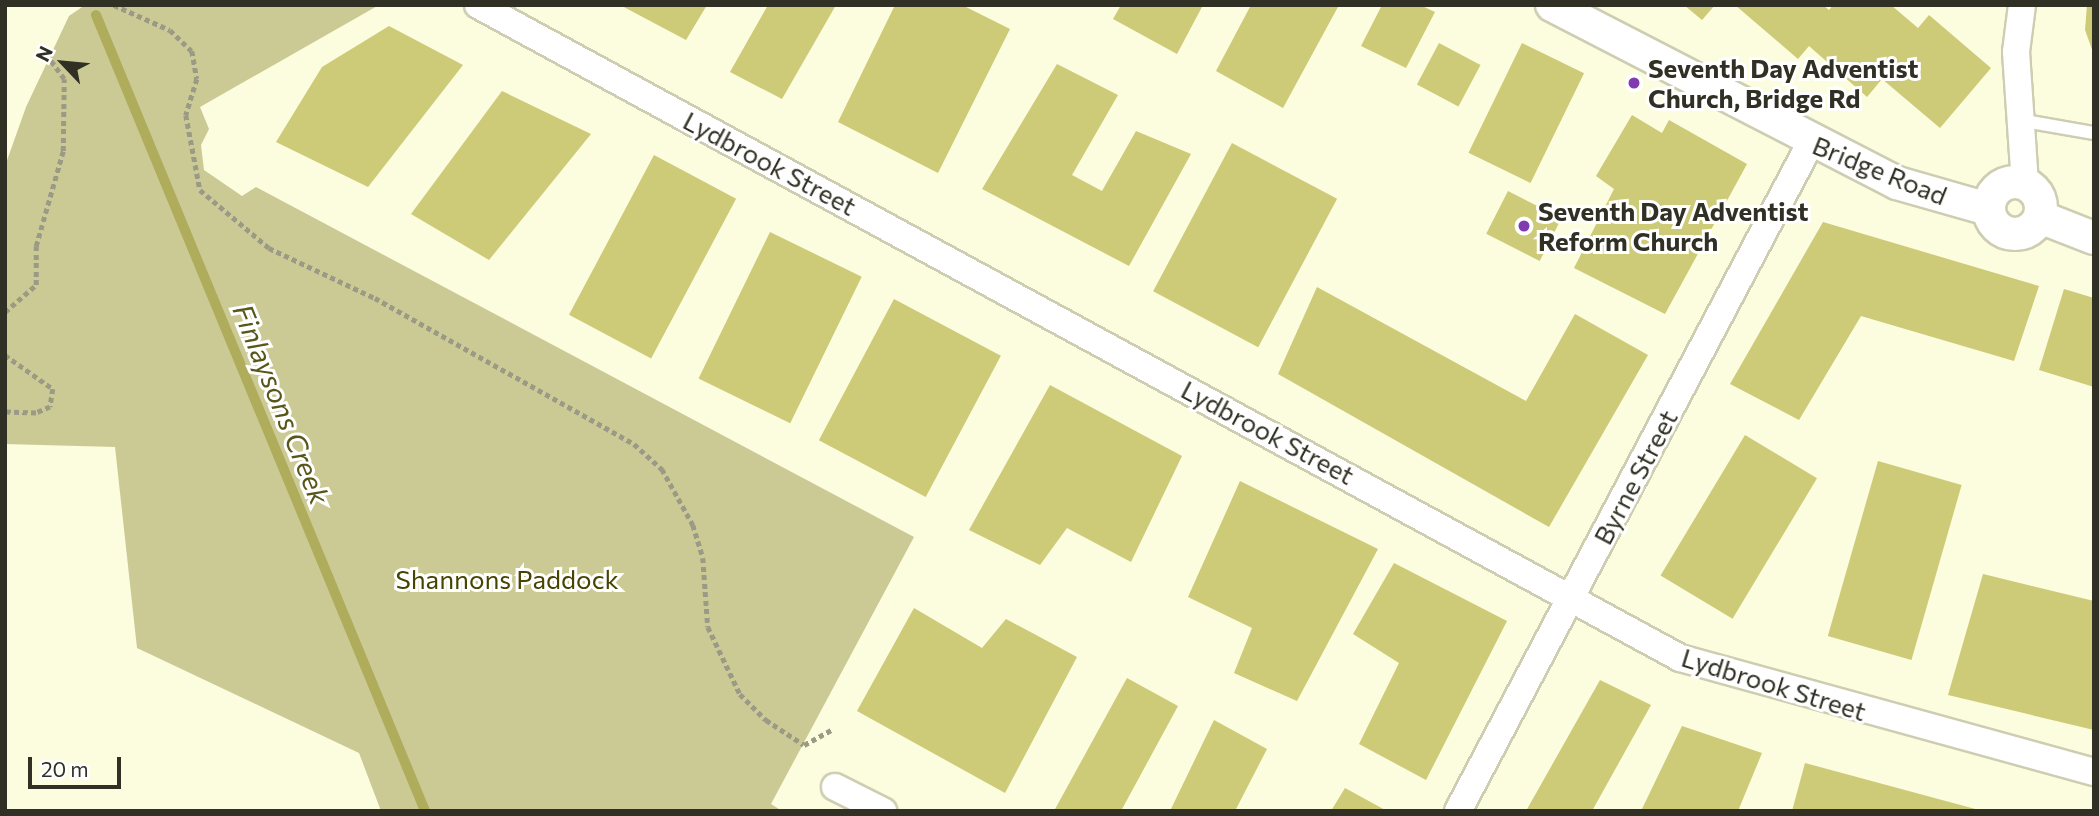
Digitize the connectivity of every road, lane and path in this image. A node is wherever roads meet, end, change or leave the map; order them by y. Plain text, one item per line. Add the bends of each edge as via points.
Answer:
1 (114, 5) edge
2 (478, 5) edge
3 (1552, 5) edge
4 (2022, 5) edge
5 (46, 53) dead end
6 (2025, 121) junction
7 (2094, 133) edge
8 (1811, 142) junction
9 (2025, 183) junction
10 (1988, 209) junction
11 (2040, 217) junction
12 (2094, 238) edge
13 (5, 312) edge
14 (5, 355) edge
15 (5, 412) edge
16 (1572, 597) junction
17 (831, 730) dead end
18 (2094, 772) edge
19 (835, 787) dead end
20 (883, 811) edge
21 (1458, 811) edge

1 - 17 path via 170,30 192,51 197,79 186,115 200,190 269,248 375,298 634,444 662,469 693,525 703,558 708,627 740,694 766,720 804,745
2 - 16 street, Lydbrook Street
3 - 8 street, Bridge Road
4 - 6 street via 2016,52
5 - 13 path via 64,79 63,150 36,246 36,285
6 - 7 lane
6 - 9 street
8 - 10 street, Bridge Road via 1897,183
8 - 16 street, Byrne Street
9 - 10 street via 2001,185
9 - 11 street via 2038,195
10 - 11 street via 1995,226 2010,234 2028,231
11 - 12 street
14 - 15 path via 53,389 50,407 36,413
16 - 18 street, Lydbrook Street via 1680,658
16 - 21 street, Byrne Street
19 - 20 street

